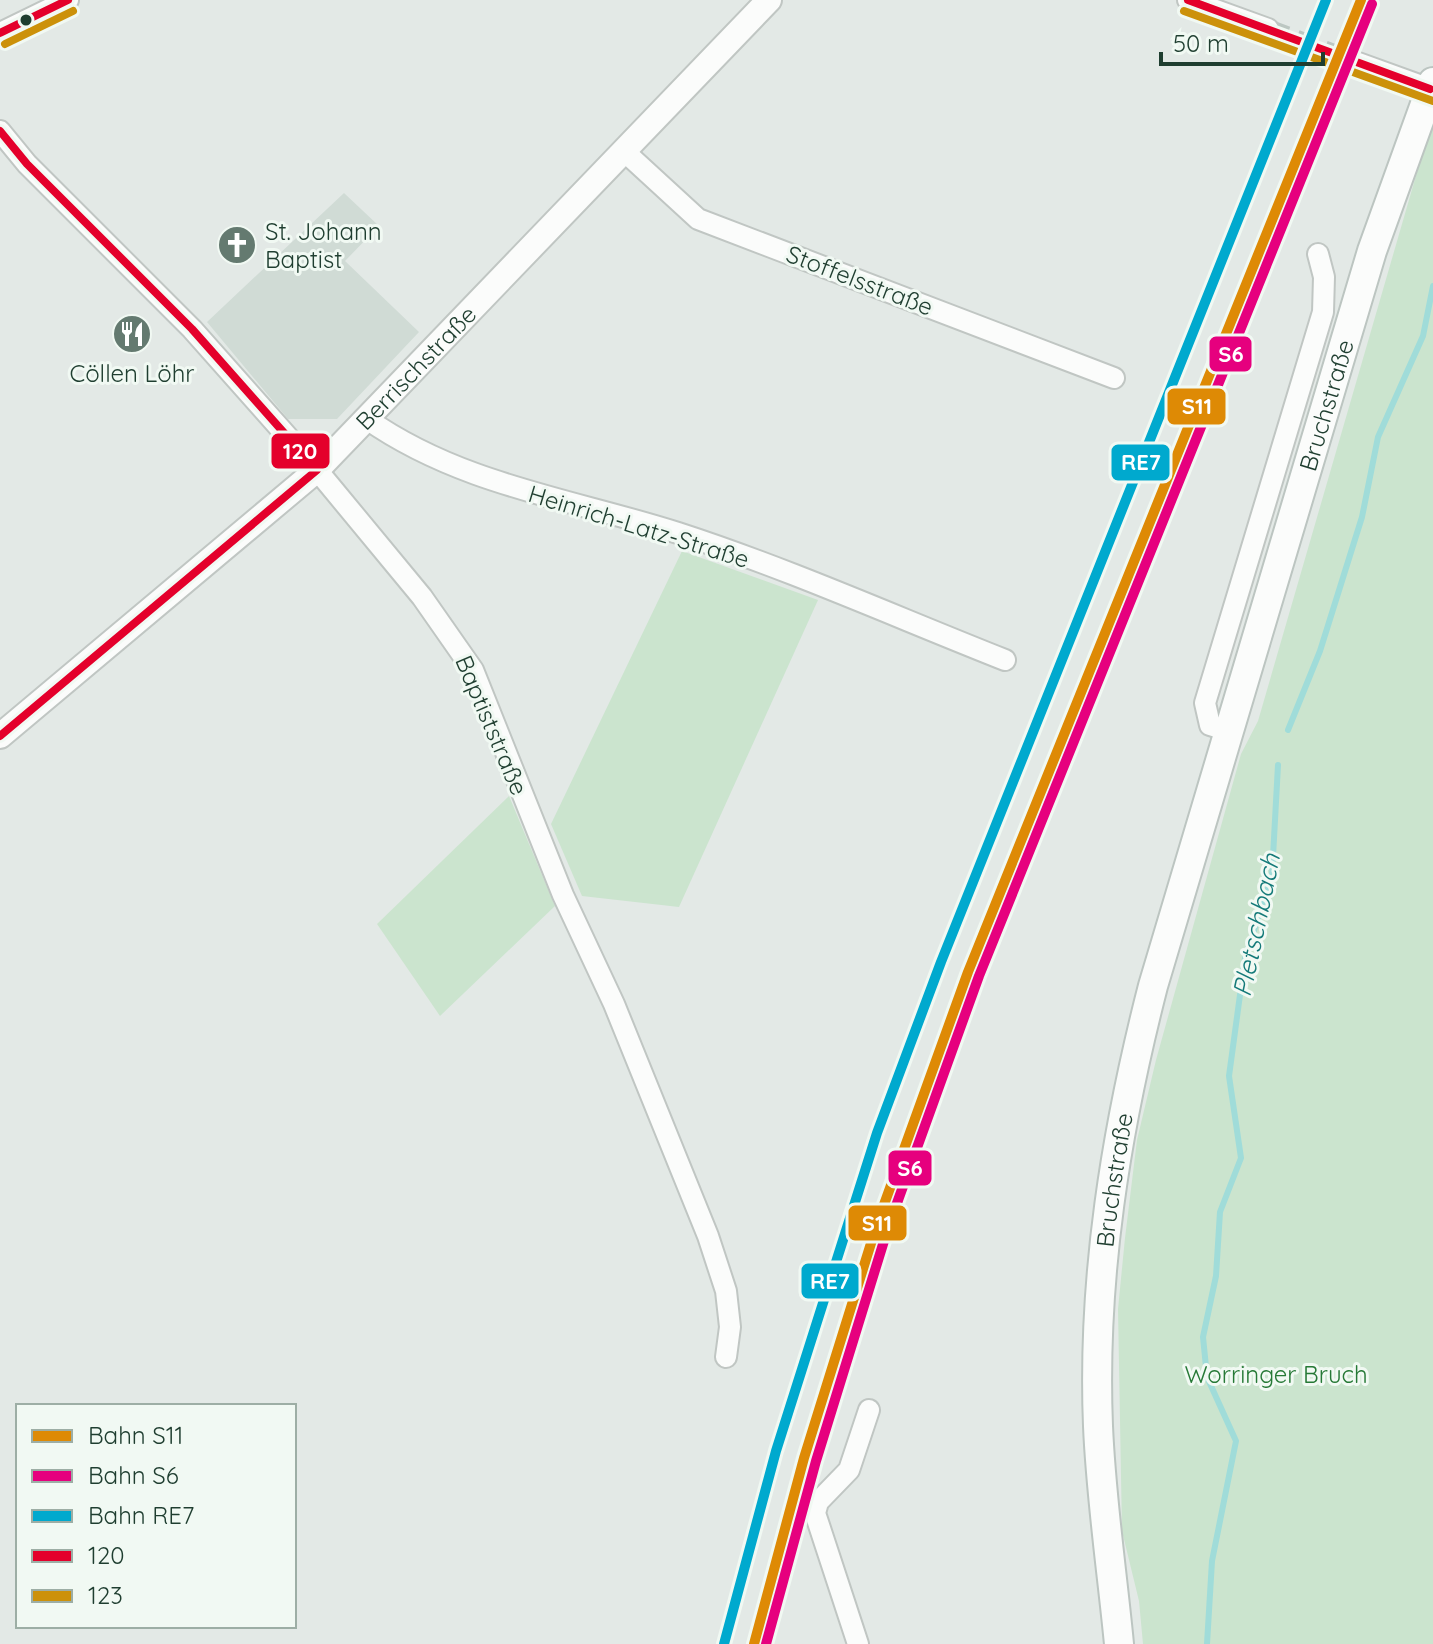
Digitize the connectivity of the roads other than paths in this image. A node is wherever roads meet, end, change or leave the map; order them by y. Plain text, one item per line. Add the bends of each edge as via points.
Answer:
1 (68, 0) edge
2 (769, 0) edge
3 (1188, 0) edge
4 (1268, 29) tunnel mouth
5 (0, 33) edge
6 (1347, 59) tunnel mouth
7 (1432, 86) edge
8 (0, 131) edge
9 (625, 152) junction
10 (1318, 254) dead end
11 (1114, 378) dead end
12 (367, 419) junction
13 (317, 470) junction
14 (1005, 660) dead end
15 (1229, 731) junction
16 (0, 736) edge
17 (726, 1357) dead end
18 (869, 1410) dead end
19 (858, 1644) edge
20 (1119, 1644) edge

1 - 5 street
2 - 9 street, Berrischstraße
3 - 4 street
6 - 7 street
7 - 15 main road, Bruchstraße via 1372,251
8 - 13 street, Baptiststraße via 192,329
9 - 11 street, Stoffelsstraße via 698,219
9 - 12 street, Berrischstraße
10 - 15 street, Bruchstraße via 1324,277 1323,312 1205,703 1210,725
12 - 13 street, Berrischstraße
12 - 14 street, Heinrich-Latz-Straße via 392,437 489,480 720,547
13 - 16 street, Berrischstraße
13 - 17 street, Baptiststraße via 422,597 473,670 708,1236 726,1291
15 - 20 main road, Bruchstraße via 1131,1071 1106,1224 1098,1425
18 - 19 street via 849,1470 818,1502 815,1513

